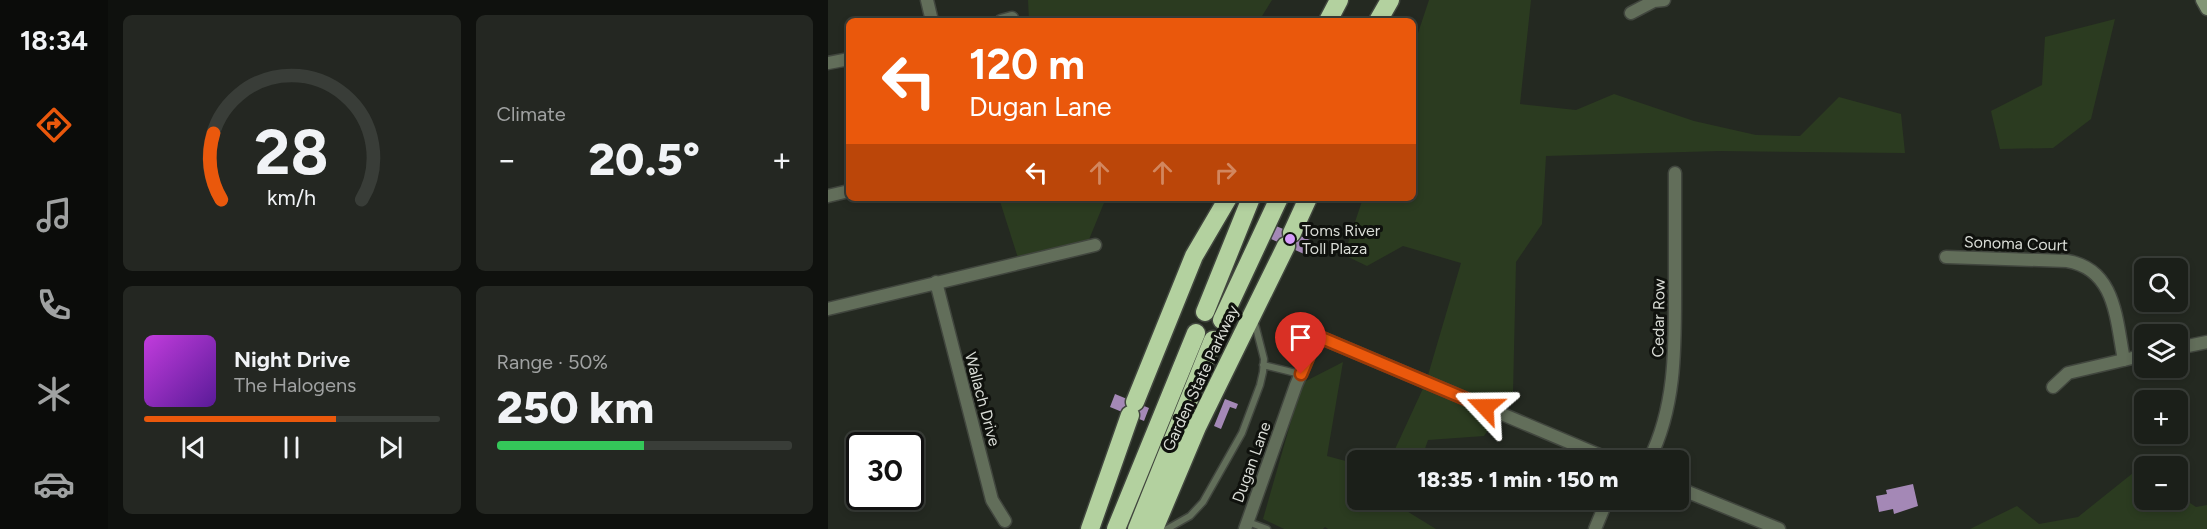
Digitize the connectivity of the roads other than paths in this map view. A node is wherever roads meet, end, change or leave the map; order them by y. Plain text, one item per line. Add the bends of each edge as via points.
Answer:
1 (927, 0) edge
2 (1340, 0) edge
3 (1390, 0) edge
4 (1664, 0) edge
5 (2202, 0) edge
6 (2207, 9) edge
7 (1631, 13) dead end
8 (931, 18) edge
9 (1330, 18) edge
10 (1380, 18) edge
11 (846, 60) edge
12 (828, 63) edge
13 (1675, 173) dead end
14 (846, 192) edge
15 (828, 196) edge
16 (1226, 201) edge
17 (1250, 201) edge
18 (1278, 201) edge
19 (1307, 201) edge
20 (1095, 245) dead end
21 (1947, 257) dead end
22 (936, 282) junction
23 (828, 309) edge
24 (1204, 312) dead end
25 (1252, 312) junction
26 (1222, 320) dead end
27 (1196, 333) dead end
28 (1213, 340) dead end
29 (2207, 342) edge
30 (2188, 346) edge
31 (2134, 358) edge
32 (2124, 360) junction
33 (1263, 365) junction
34 (1301, 374) junction
35 (2053, 387) dead end
36 (1587, 450) edge
37 (1654, 450) edge
38 (1689, 492) edge
39 (1603, 510) edge
40 (1005, 521) dead end
41 (1246, 525) edge
42 (1090, 529) edge
43 (1116, 529) edge
44 (1137, 529) edge
45 (1154, 529) edge
46 (1167, 529) edge
47 (1267, 529) edge
48 (1595, 529) edge
49 (1779, 529) edge

1 - 8 street
2 - 9 highway
3 - 10 highway
4 - 7 street
5 - 6 main road
11 - 12 street
13 - 37 street, Cedar Row via 1675,359 1666,417
14 - 15 street
16 - 42 highway via 1194,256 1132,408
17 - 24 highway
18 - 26 highway
19 - 25 highway, Garden State Parkway
20 - 22 street
21 - 32 street, Sonoma Court via 2067,261 2090,268 2107,286
22 - 23 street
22 - 40 street, Wallach Drive via 992,500
25 - 33 lane
25 - 45 highway, Garden State Parkway
27 - 43 highway
28 - 44 highway
29 - 30 street
31 - 32 street
32 - 35 street via 2068,373
33 - 34 lane
33 - 46 lane via 1260,385 1242,433 1203,502 1190,516
34 - 36 street, Dugan Lane via 1317,336
34 - 41 street, Dugan Lane
38 - 49 street
39 - 48 street
41 - 47 lane

